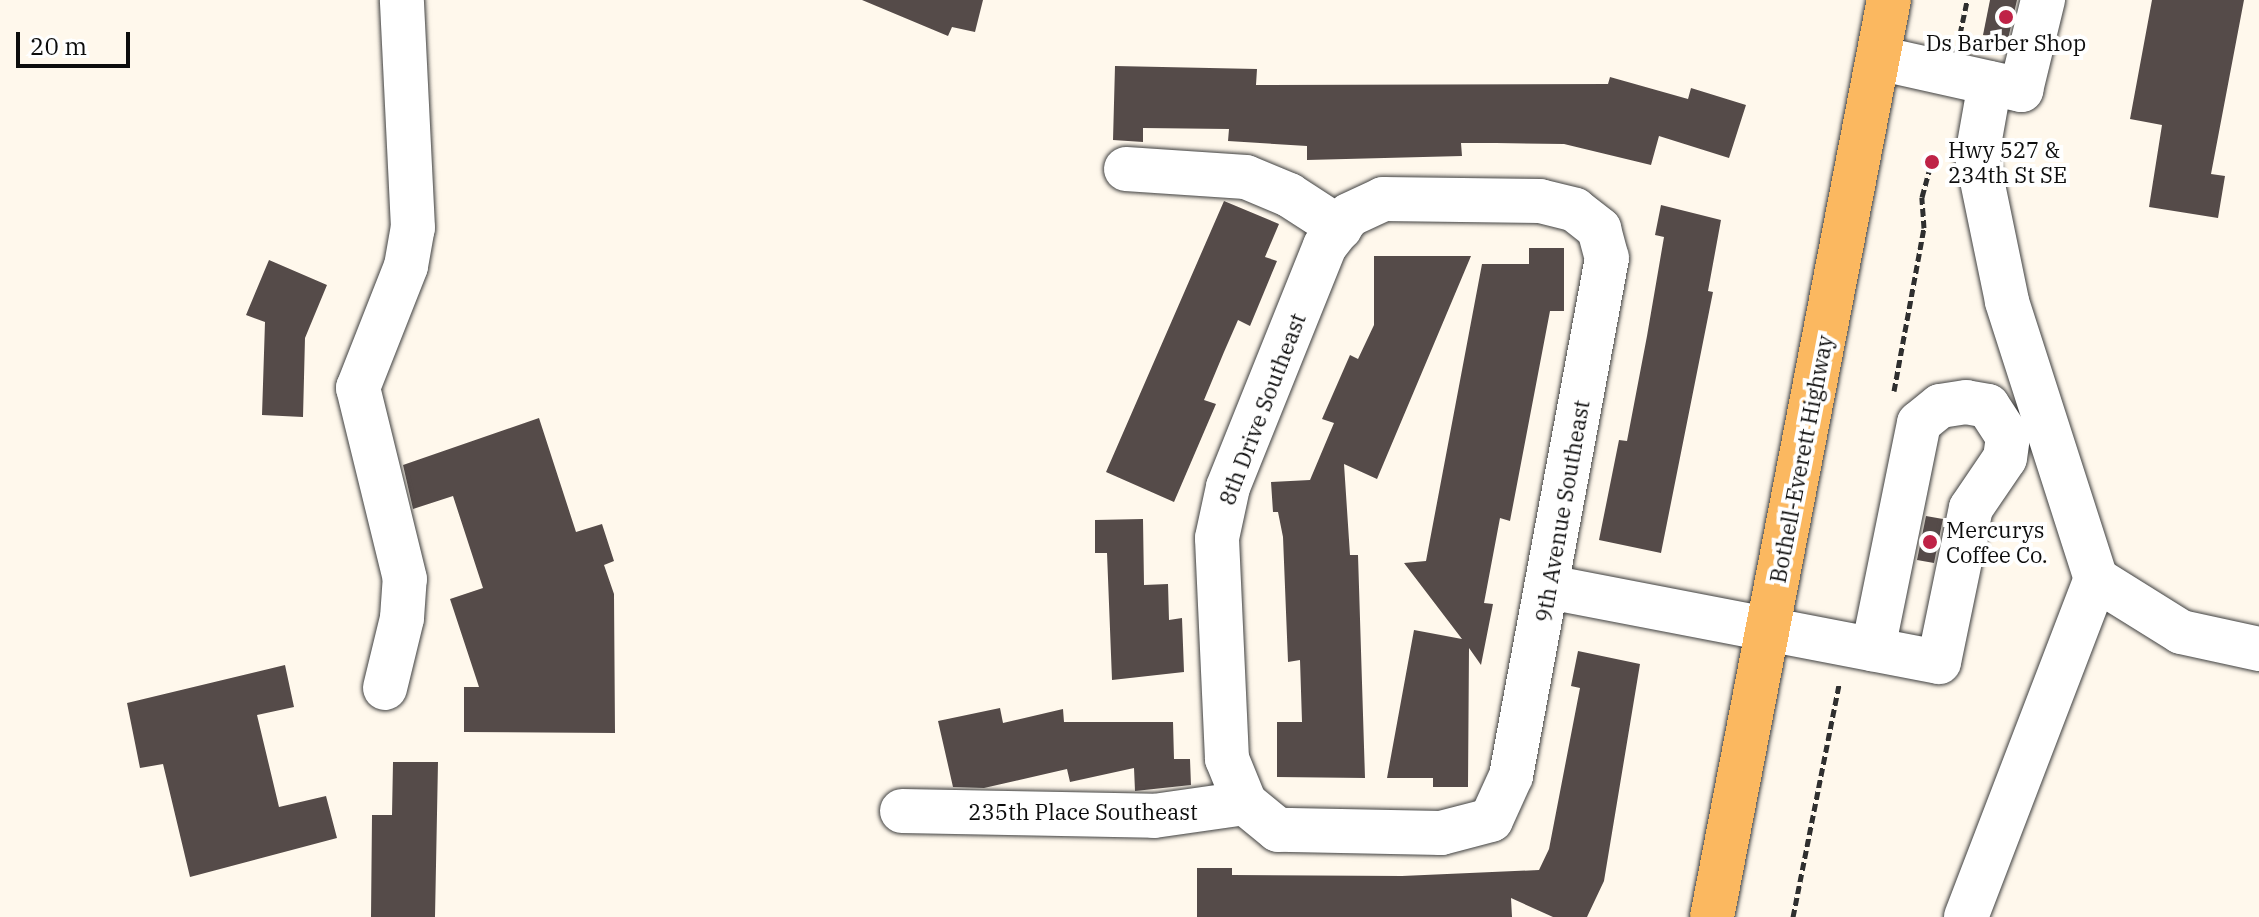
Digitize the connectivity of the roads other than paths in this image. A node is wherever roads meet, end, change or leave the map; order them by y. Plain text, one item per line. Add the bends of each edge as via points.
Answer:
1 (402, 0) edge
2 (1889, 0) edge
3 (2043, 0) edge
4 (1878, 58) junction
5 (1990, 83) junction
6 (1126, 169) dead end
7 (1344, 222) junction
8 (2096, 579) junction
9 (1549, 587) junction
10 (1768, 628) junction
11 (1873, 649) junction
12 (2259, 649) edge
13 (385, 688) dead end
14 (1245, 803) junction
15 (902, 811) dead end
16 (1712, 917) edge
17 (1966, 917) edge

1 - 13 street via 413,228 406,266 358,388 405,579 402,618
2 - 4 main road, Bothell-Everett Highway
3 - 5 street via 2021,90
4 - 5 street
4 - 10 main road, Bothell-Everett Highway
5 - 8 street via 1977,156 2007,301
6 - 7 street via 1246,177
7 - 9 street, 9th Avenue Southeast via 1383,199 1540,201 1575,210 1599,229 1607,258
7 - 14 street, 8th Drive Southeast via 1325,246 1228,487 1217,538 1227,759
8 - 12 street via 2181,632
8 - 17 street
9 - 10 street
9 - 14 street, 9th Avenue Southeast via 1511,776 1491,820 1441,833 1278,830
10 - 11 street
10 - 16 main road, Bothell-Everett Highway
11 - 11 street via 1939,662 1971,508 2005,458 2008,437 1988,406 1940,406 1919,423
14 - 15 street, 235th Place Southeast via 1154,816

